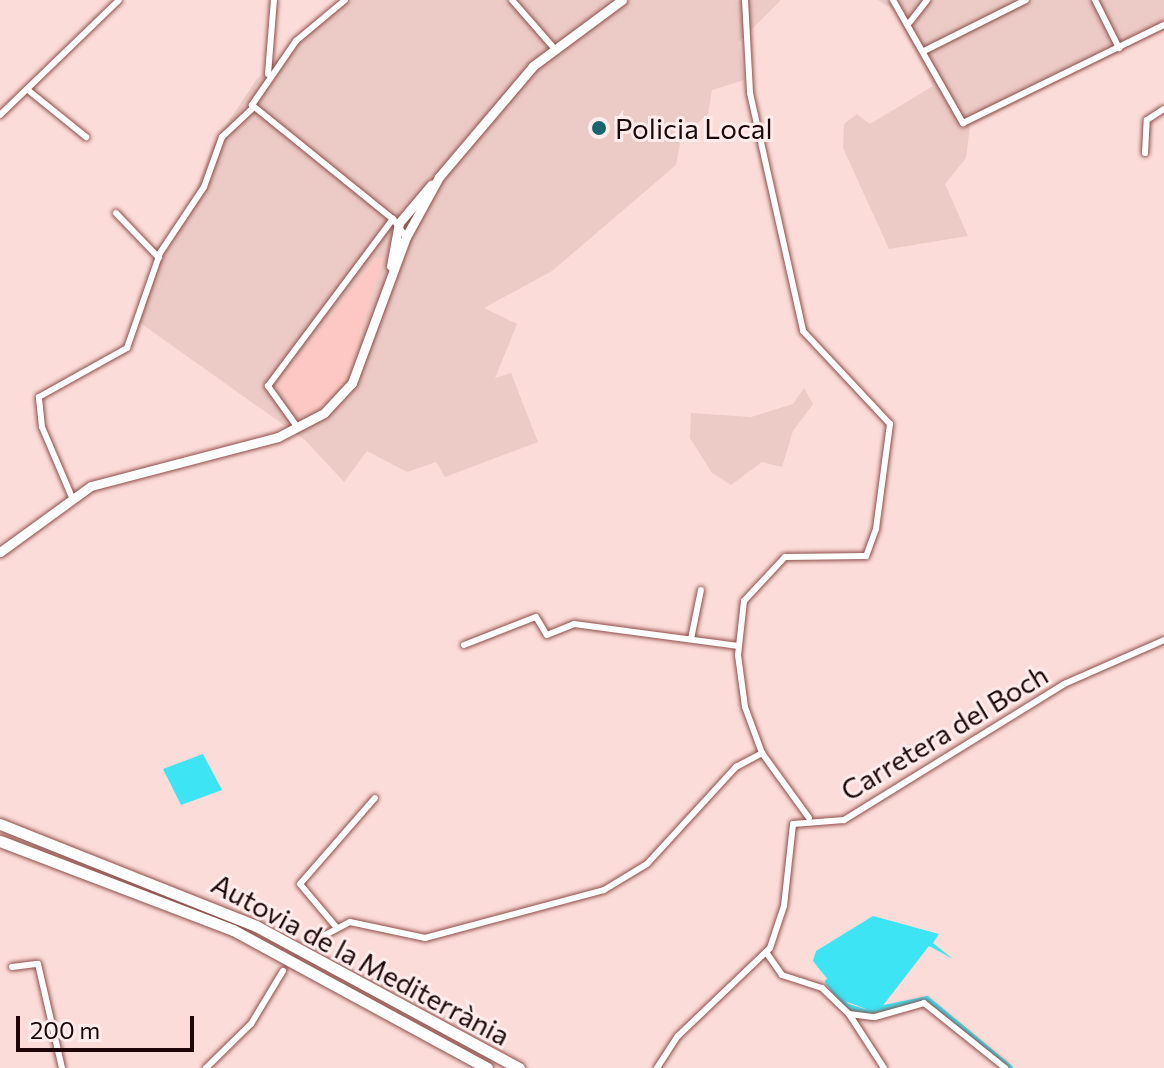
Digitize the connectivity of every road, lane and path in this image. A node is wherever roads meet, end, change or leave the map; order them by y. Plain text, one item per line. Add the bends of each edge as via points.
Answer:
1 (119, 0) edge
2 (274, 0) edge
3 (345, 0) edge
4 (512, 0) edge
5 (622, 0) edge
6 (745, 0) edge
7 (893, 0) edge
8 (927, 0) edge
9 (1095, 0) edge
10 (1021, 1) edge
11 (910, 22) junction
12 (1164, 25) edge
13 (554, 48) junction
14 (1119, 48) junction
15 (924, 51) junction
16 (268, 74) junction
17 (28, 90) junction
18 (253, 108) junction
19 (1164, 109) edge
20 (0, 115) edge
21 (86, 137) dead end
22 (1145, 153) dead end
23 (439, 177) junction
24 (116, 213) dead end
25 (396, 221) junction
26 (406, 237) junction
27 (159, 258) junction
28 (390, 278) junction
29 (298, 428) junction
30 (71, 495) junction
31 (0, 552) edge
32 (701, 590) dead end
33 (691, 639) junction
34 (1164, 640) edge
35 (464, 645) dead end
36 (739, 646) junction
37 (762, 753) junction
38 (375, 798) dead end
39 (809, 818) junction
40 (0, 824) edge
41 (0, 841) edge
42 (337, 928) junction
43 (312, 942) tunnel mouth
44 (766, 952) junction
45 (12, 967) dead end
46 (283, 971) tunnel mouth
47 (849, 1014) junction
48 (62, 1068) edge
49 (206, 1068) edge
50 (487, 1068) edge
51 (519, 1068) edge
52 (657, 1068) edge
53 (884, 1068) edge
54 (1005, 1068) edge

1 - 17 street
2 - 16 street
3 - 16 street
4 - 13 street
5 - 13 street
6 - 36 street via 744,44 766,182 803,331 890,424 876,529 866,556 845,561 795,553 752,586
7 - 11 street
8 - 11 street
9 - 14 street
10 - 15 street
11 - 15 street
12 - 14 street
13 - 23 street via 493,107
14 - 15 street via 963,123
16 - 18 street
17 - 20 street
17 - 21 street
18 - 25 street
18 - 27 street via 222,137 204,187
19 - 22 street via 1147,120
23 - 25 street
23 - 26 street
24 - 27 street
25 - 26 street
25 - 28 street
25 - 29 street via 268,386
26 - 28 street
27 - 30 street via 127,348 39,397 42,427
28 - 29 street via 352,383
29 - 30 street
30 - 31 street
32 - 33 street
33 - 35 street via 574,624 547,635 536,617
33 - 36 street
34 - 39 street, Carretera del Boch via 1064,684 844,820
36 - 37 street via 739,681
37 - 39 street
37 - 42 street via 736,767 647,864 604,890 425,938 363,923
38 - 42 street via 300,884
39 - 44 street via 793,824 784,906
40 - 51 highway, Autovia de la Mediterrània via 256,926
41 - 50 highway, Autovia de la Mediterrània via 233,930
42 - 43 street
44 - 47 street via 782,975 822,988
44 - 52 street via 678,1036
45 - 48 street via 38,964
46 - 49 street via 251,1024
47 - 53 street
47 - 54 street via 875,1017 924,1003

